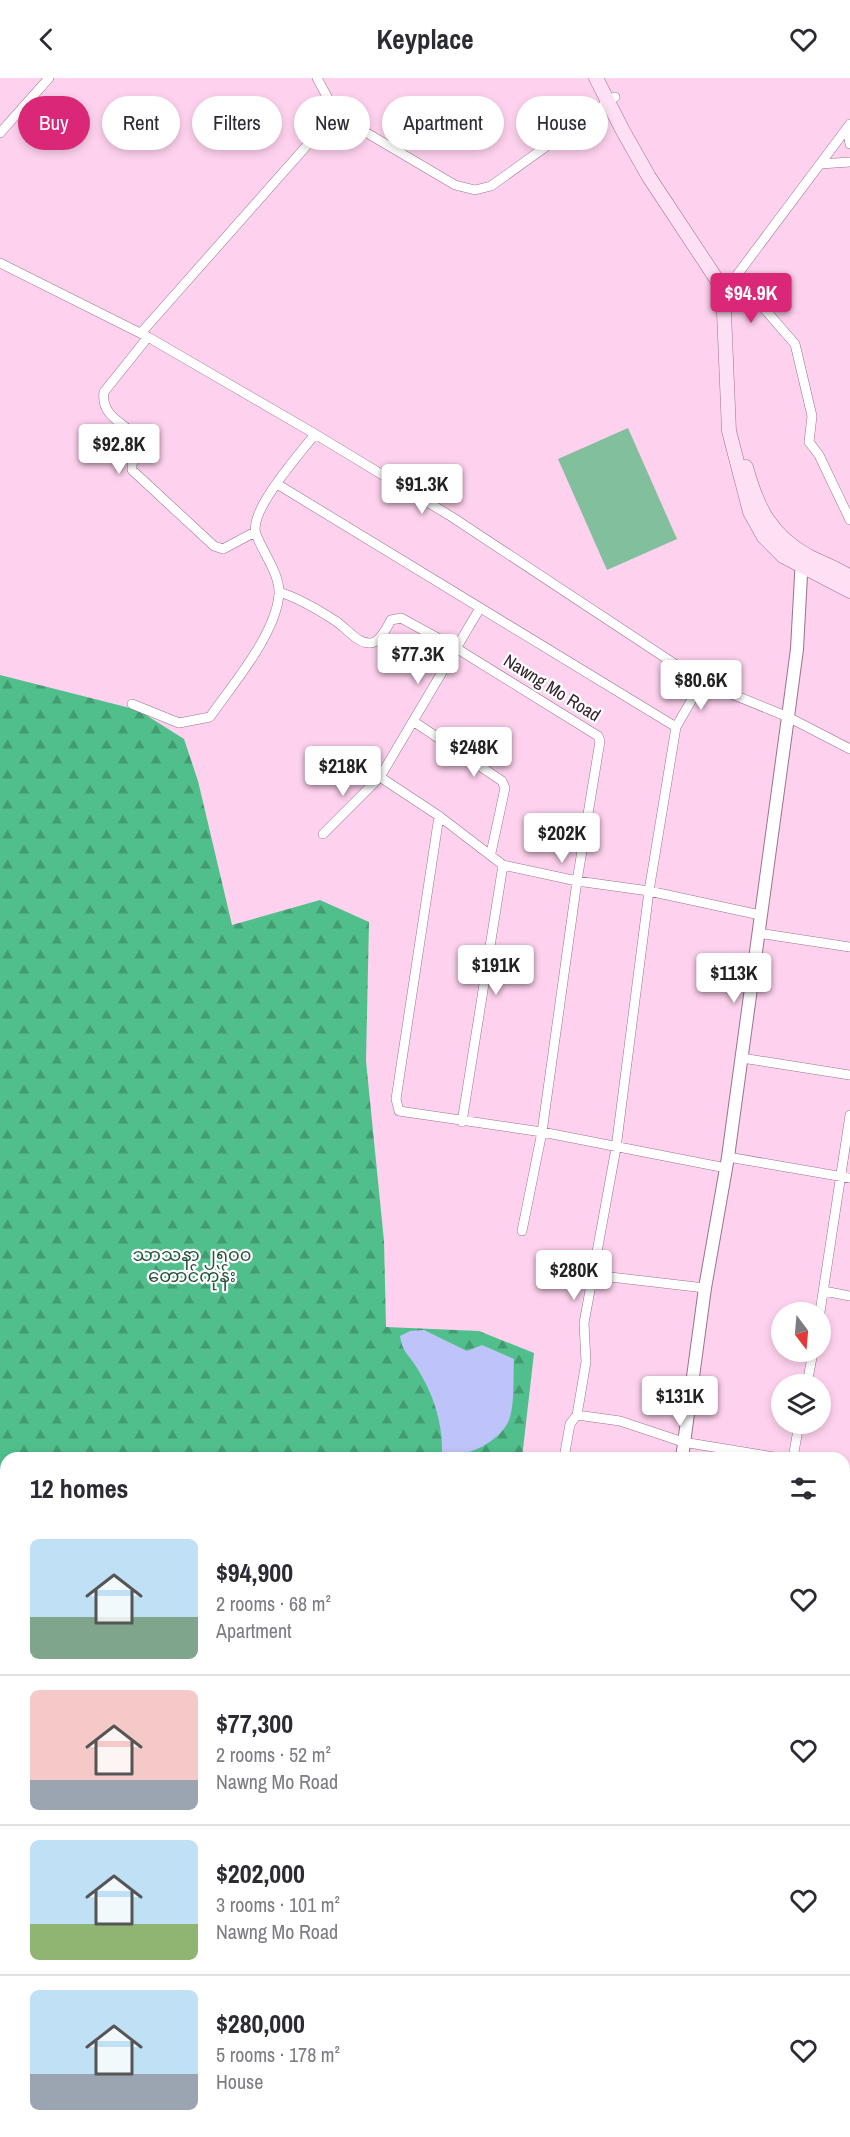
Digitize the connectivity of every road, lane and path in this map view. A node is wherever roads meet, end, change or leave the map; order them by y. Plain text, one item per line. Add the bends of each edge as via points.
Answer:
1 (49, 78) edge
2 (317, 78) edge
3 (596, 78) edge
4 (605, 78) edge
5 (327, 96) edge
6 (611, 99) junction
7 (849, 126) edge
8 (0, 133) edge
9 (370, 135) edge
10 (850, 144) edge
11 (303, 150) edge
12 (850, 162) edge
13 (820, 164) junction
14 (0, 263) edge
15 (729, 285) junction
16 (144, 335) junction
17 (315, 434) junction
18 (278, 484) junction
19 (850, 520) edge
20 (255, 531) junction
21 (802, 558) junction
22 (847, 572) edge
23 (850, 591) edge
24 (279, 592) junction
25 (480, 608) junction
26 (456, 648) junction
27 (702, 682) junction
28 (132, 704) dead end
29 (788, 717) junction
30 (413, 721) junction
31 (676, 727) junction
32 (850, 749) edge
33 (380, 777) junction
34 (439, 816) junction
35 (322, 834) dead end
36 (491, 853) junction
37 (503, 865) junction
38 (577, 881) junction
39 (649, 891) junction
40 (760, 915) junction
41 (758, 933) junction
42 (850, 947) edge
43 (742, 1058) junction
44 (850, 1075) edge
45 (850, 1115) edge
46 (462, 1122) junction
47 (542, 1132) junction
48 (616, 1148) junction
49 (727, 1163) junction
50 (845, 1177) edge
51 (522, 1231) dead end
52 (593, 1275) junction
53 (705, 1288) junction
54 (824, 1291) junction
55 (850, 1296) edge
56 (822, 1302) edge
57 (577, 1414) junction
58 (798, 1434) edge
59 (684, 1442) junction
60 (565, 1452) edge
61 (682, 1452) edge
62 (744, 1452) edge
63 (794, 1452) edge

1 - 8 street
2 - 5 street
3 - 6 main road
4 - 6 main road
6 - 9 street via 491,186 475,190 455,185
6 - 15 main road
7 - 10 street
7 - 13 street
11 - 16 street
12 - 13 street
13 - 15 street
14 - 16 street
15 - 19 street via 755,298 795,344 812,416 809,442
15 - 21 main road via 735,327 738,432 749,479 774,531
16 - 17 street
16 - 20 street via 104,392 103,402 107,412 144,446 132,470 214,546 223,549
17 - 18 street
17 - 27 street via 452,518
18 - 20 street via 261,506
18 - 25 street
20 - 24 street
21 - 22 main road
21 - 23 main road
21 - 29 street
24 - 26 street, Nawng Mo Road via 337,621 364,642 377,641 396,618
24 - 28 street via 275,616 210,717 179,723
25 - 26 street
25 - 31 street
26 - 30 street
26 - 38 street, Nawng Mo Road via 598,736
27 - 29 street
27 - 31 street
29 - 32 street
29 - 40 street
30 - 33 street
30 - 36 street via 502,781 506,788
31 - 39 street
33 - 34 street
33 - 35 street
34 - 36 street
34 - 46 street via 396,1099 399,1111 407,1114
36 - 37 street
37 - 38 street
37 - 46 street
38 - 39 street
38 - 47 street, Nawng Mo Road
39 - 40 street
39 - 48 street
40 - 41 street
41 - 42 street
41 - 43 street
43 - 44 street
43 - 49 street
45 - 50 street
46 - 47 street
47 - 48 street
47 - 51 street, Nawng Mo Road
48 - 49 street
48 - 52 street
49 - 50 street
49 - 53 street
50 - 54 street
52 - 53 street
52 - 57 street via 584,1323 586,1362
53 - 59 street
54 - 55 street
54 - 56 street
57 - 59 street via 620,1421
57 - 60 street via 570,1424
58 - 63 street
59 - 61 street
59 - 62 street

